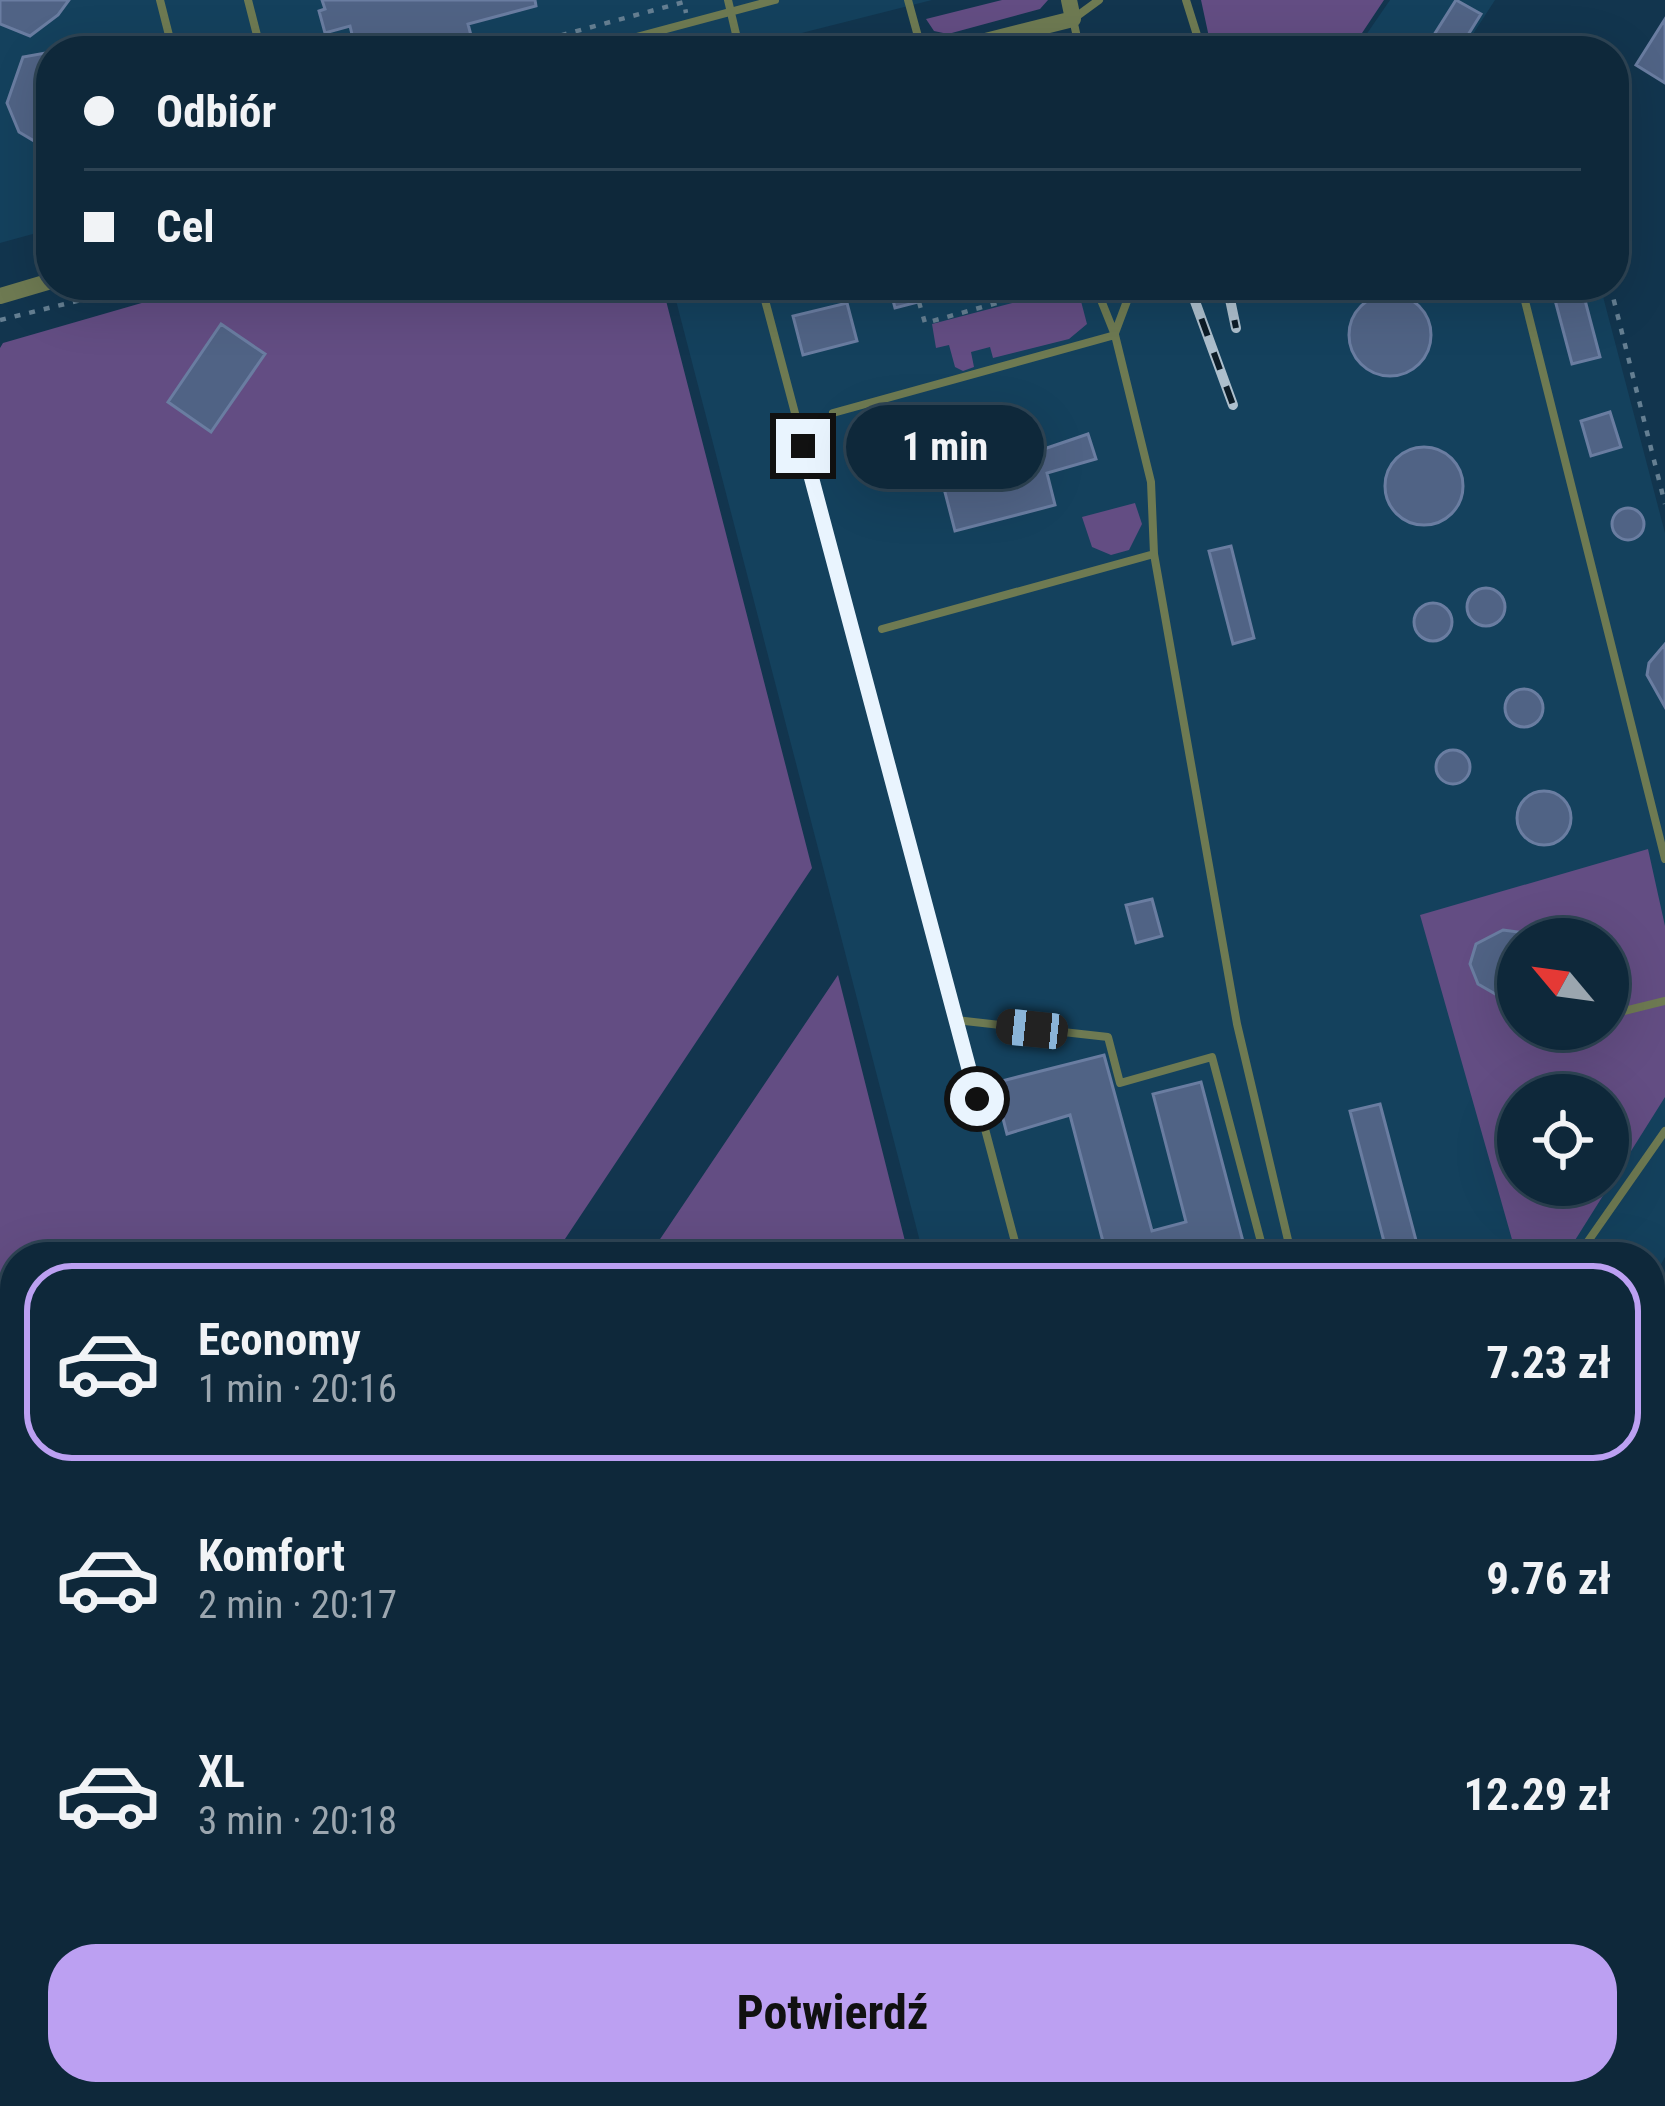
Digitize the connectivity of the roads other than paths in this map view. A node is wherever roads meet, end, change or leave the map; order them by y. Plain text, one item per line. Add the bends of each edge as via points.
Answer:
1 (160, 0) edge
2 (248, 0) edge
3 (732, 0) edge
4 (775, 0) edge
5 (908, 0) edge
6 (1099, 0) edge
7 (1186, 0) edge
8 (1071, 9) edge
9 (730, 13) junction
10 (1025, 30) junction
11 (169, 36) edge
12 (257, 36) edge
13 (642, 36) edge
14 (736, 36) edge
15 (918, 36) edge
16 (1002, 36) edge
17 (1027, 36) edge
18 (1197, 36) edge
19 (36, 285) edge
20 (0, 296) edge
21 (765, 300) edge
22 (1101, 300) edge
23 (1128, 300) edge
24 (1525, 300) edge
25 (1114, 334) junction
26 (833, 413) dead end
27 (1154, 554) junction
28 (882, 628) dead end
29 (1665, 859) edge
30 (1665, 1001) edge
31 (1629, 1010) edge
32 (956, 1020) junction
33 (1665, 1131) edge
34 (1015, 1242) edge
35 (1261, 1242) edge
36 (1288, 1242) edge
37 (1587, 1242) edge

1 - 11 lane
2 - 12 lane
3 - 9 lane
4 - 9 lane
5 - 15 lane
6 - 8 lane
7 - 18 lane
8 - 10 street
9 - 13 lane
9 - 14 lane
10 - 16 street
10 - 17 lane
19 - 20 street
21 - 32 lane
22 - 25 lane
23 - 25 lane
24 - 29 lane
25 - 26 lane
25 - 27 lane via 1150,482
27 - 28 lane
27 - 36 lane via 1237,1024
30 - 31 lane
32 - 34 lane
32 - 35 lane via 1108,1037 1120,1083 1213,1057
33 - 37 lane

